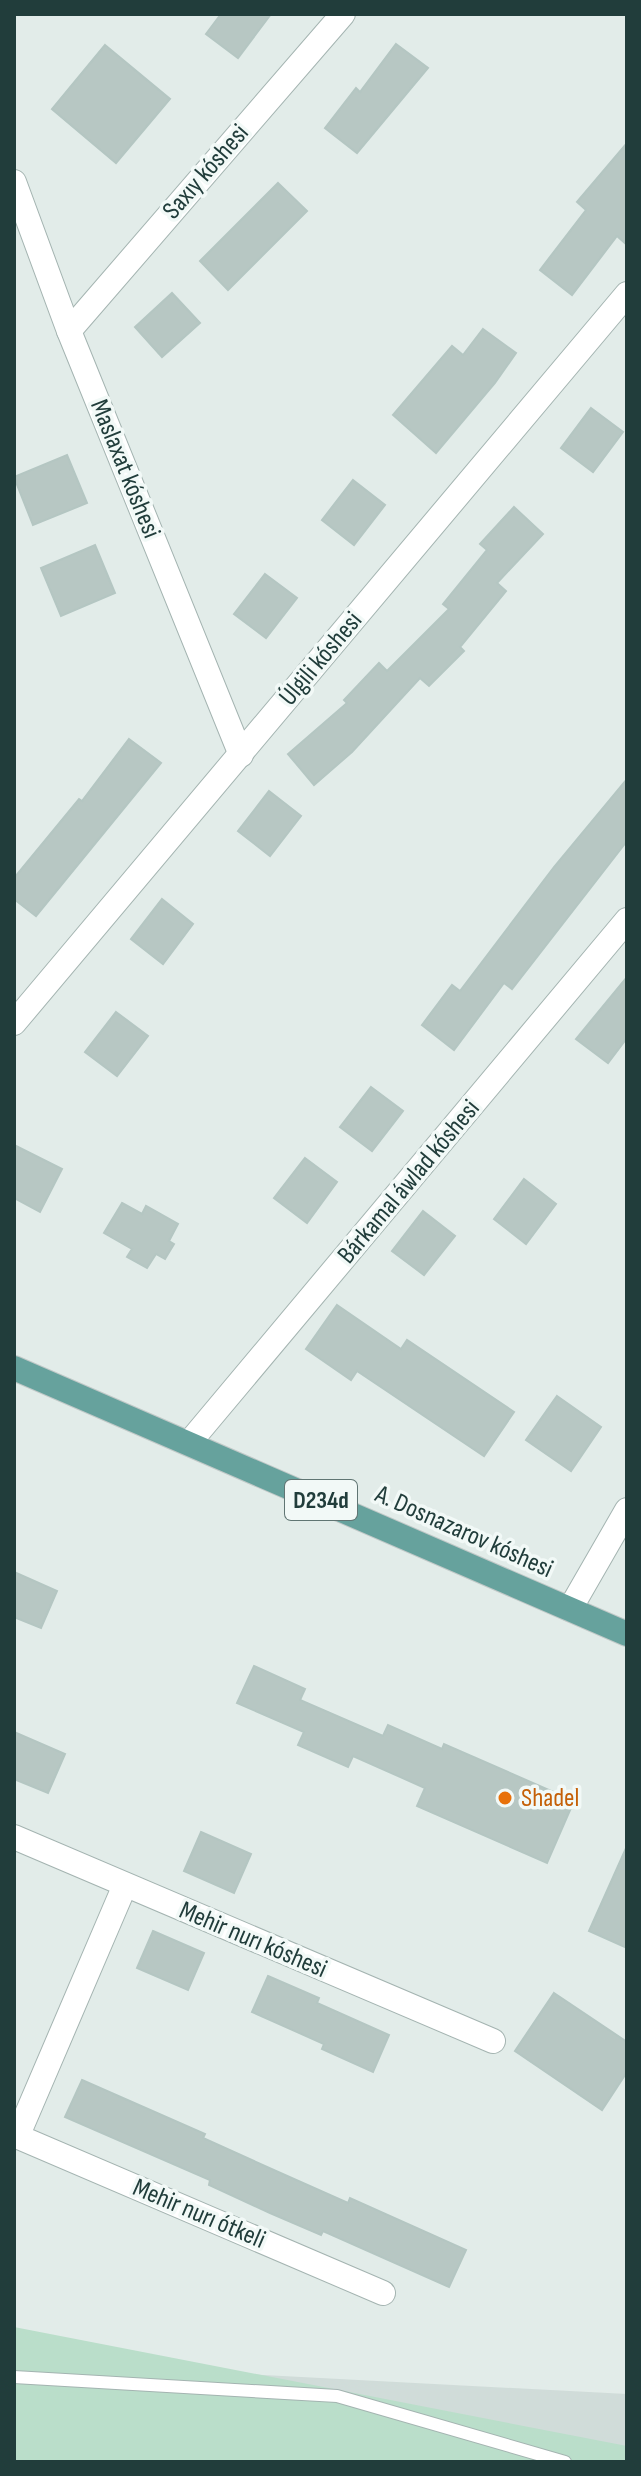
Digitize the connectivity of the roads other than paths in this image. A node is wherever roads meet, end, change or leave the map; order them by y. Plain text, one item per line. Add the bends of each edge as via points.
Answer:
1 (343, 14) edge
2 (14, 182) edge
3 (627, 294) edge
4 (69, 331) junction
5 (241, 755) junction
6 (627, 920) edge
7 (14, 1023) edge
8 (14, 1368) edge
9 (189, 1443) junction
10 (627, 1510) edge
11 (570, 1609) junction
12 (627, 1634) edge
13 (14, 1837) edge
14 (125, 1885) junction
15 (493, 2041) dead end
16 (16, 2136) edge
17 (383, 2293) dead end
18 (14, 2377) edge
19 (565, 2462) edge

1 - 4 street, Saxıy kóshesi
2 - 4 street, Maslaxat kóshesi
3 - 5 street, Úlgili kóshesi
4 - 5 street, Maslaxat kóshesi
5 - 7 street, Úlgili kóshesi
6 - 9 street, Bárkamal áwlad kóshesi
8 - 9 main road, A. Dosnazarov kóshesi / D234d
9 - 11 main road, A. Dosnazarov kóshesi / D234d
10 - 11 street
11 - 12 main road, A. Dosnazarov kóshesi / D234d
13 - 14 street, Mehir nurı kóshesi
14 - 15 street, Mehir nurı kóshesi
14 - 16 street
16 - 17 street, Mehir nurı ótkeli
18 - 19 lane via 337,2396

